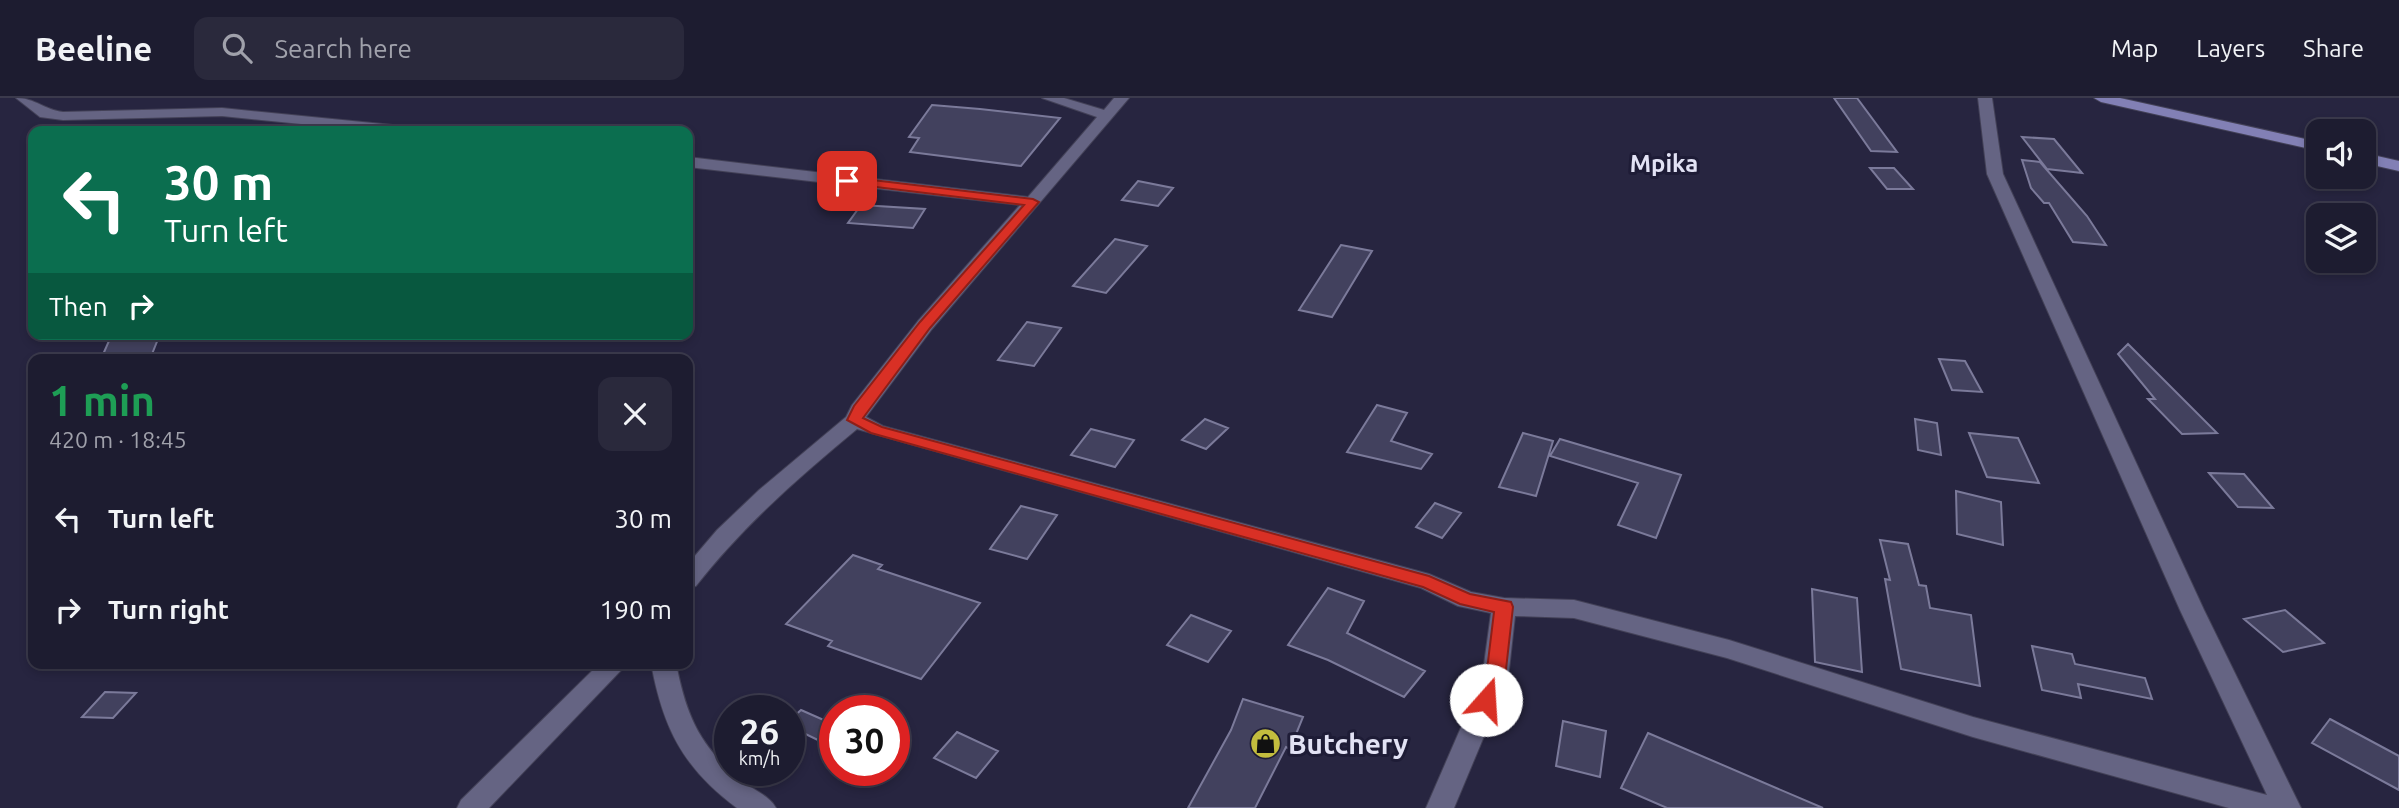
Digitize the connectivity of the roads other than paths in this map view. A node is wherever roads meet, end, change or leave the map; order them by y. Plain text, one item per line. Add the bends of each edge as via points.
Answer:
1 (23, 98) edge
2 (1049, 98) edge
3 (1122, 98) edge
4 (1985, 98) edge
5 (2101, 98) edge
6 (1108, 116) junction
7 (365, 126) edge
8 (2306, 144) edge
9 (2376, 161) edge
10 (693, 163) edge
11 (2399, 166) edge
12 (1033, 202) junction
13 (855, 420) junction
14 (693, 573) edge
15 (1504, 607) junction
16 (610, 669) edge
17 (664, 669) edge
18 (471, 808) edge
19 (762, 808) edge
20 (1440, 808) edge
21 (2271, 808) edge
22 (2287, 808) edge

1 - 7 street via 44,114 63,117 222,111
2 - 6 street
3 - 6 street
4 - 22 street via 1995,174
5 - 8 main road
6 - 12 street
9 - 11 main road
10 - 12 street
12 - 13 street via 925,325
13 - 14 street via 775,485
13 - 15 street via 876,430 1429,582 1466,600
15 - 20 street via 1495,678
15 - 21 street via 1574,609 1729,649 1973,727
16 - 18 street
17 - 19 street via 670,703 703,762

